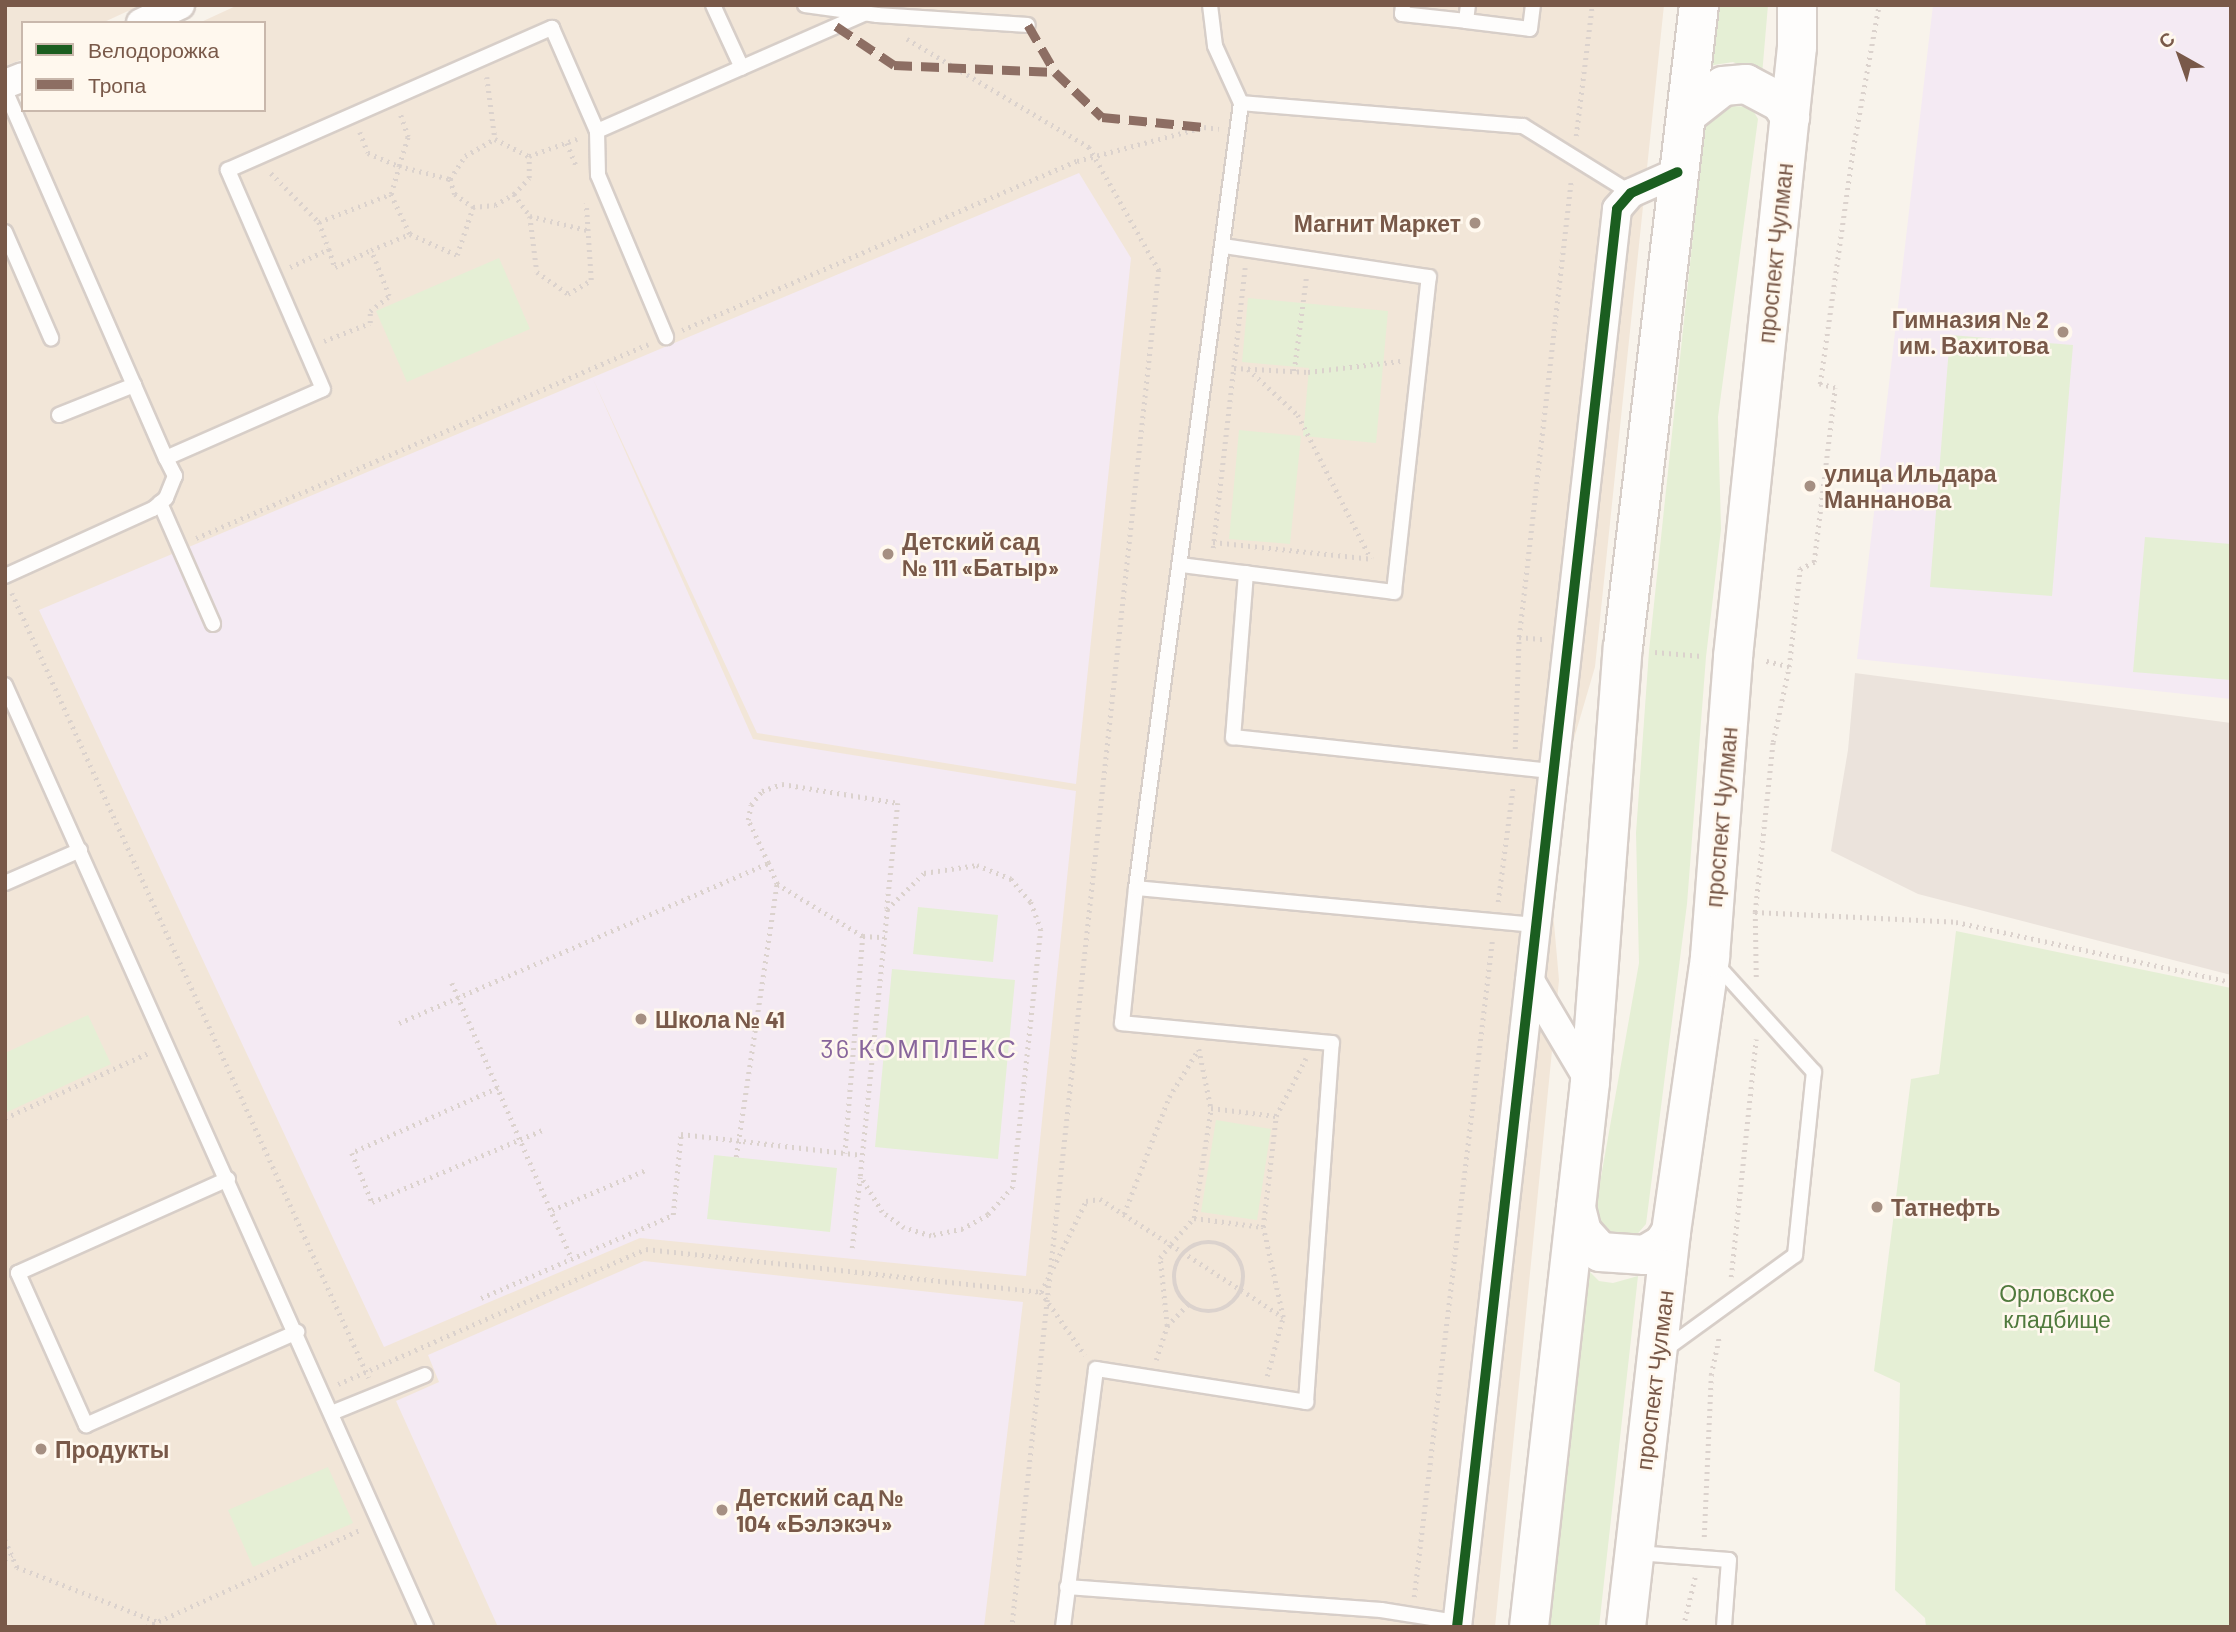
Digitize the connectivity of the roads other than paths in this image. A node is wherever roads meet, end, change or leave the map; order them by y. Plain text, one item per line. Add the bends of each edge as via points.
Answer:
1 (180, 5) edge
2 (713, 5) edge
3 (805, 5) edge
4 (1210, 5) edge
5 (1403, 5) edge
6 (1468, 5) edge
7 (1533, 5) edge
8 (1699, 5) edge
9 (1797, 5) edge
10 (1812, 5) edge
11 (864, 14) junction
12 (145, 21) edge
13 (1466, 21) junction
14 (1028, 25) dead end
15 (1797, 47) junction
16 (742, 68) junction
17 (21, 77) edge
18 (5, 85) edge
19 (5, 90) edge
20 (1241, 103) junction
21 (1686, 115) junction
22 (1790, 117) junction
23 (597, 131) junction
24 (1678, 172) junction
25 (1631, 193) junction
26 (5, 232) edge
27 (1223, 246) junction
28 (666, 337) road end
29 (51, 338) dead end
30 (134, 384) junction
31 (59, 415) dead end
32 (166, 458) junction
33 (160, 503) junction
34 (1181, 565) junction
35 (1245, 573) junction
36 (5, 576) edge
37 (214, 624) dead end
38 (5, 685) edge
39 (10, 709) edge
40 (1553, 771) junction
41 (80, 850) junction
42 (5, 883) edge
43 (1136, 888) junction
44 (1536, 925) junction
45 (1710, 957) junction
46 (1530, 981) junction
47 (1590, 1082) junction
48 (228, 1179) junction
49 (1576, 1208) junction
50 (1671, 1232) junction
51 (297, 1332) junction
52 (1657, 1356) junction
53 (425, 1375) dead end
54 (334, 1412) junction
55 (1634, 1553) junction
56 (1067, 1587) junction
57 (1457, 1624) edge
58 (426, 1627) edge
59 (1063, 1627) edge
60 (1528, 1627) edge
61 (1626, 1627) edge
62 (1724, 1627) edge

1 - 12 street
2 - 16 lane
3 - 11 lane
4 - 20 lane via 1215,46
5 - 13 lane via 1402,14
6 - 13 lane
7 - 13 lane via 1530,29
8 - 21 main road
9 - 15 main road, проспект Чулман
10 - 15 main road
11 - 14 lane
11 - 16 lane
15 - 22 main road, проспект Чулман
16 - 23 lane
17 - 18 street
19 - 30 lane
20 - 25 lane via 1523,127
20 - 27 lane
21 - 22 main road via 1723,86 1746,84 1781,103
21 - 24 main road
22 - 45 main road, проспект Чулман via 1732,657
23 - 28 lane via 598,175
23 - 32 lane via 552,28 228,170 323,389
24 - 25 street
24 - 47 main road via 1623,647
25 - 40 street via 1617,209
26 - 29 lane
27 - 34 lane
27 - 35 lane via 1429,277 1394,592
30 - 31 lane
30 - 32 lane
32 - 33 lane via 175,476
33 - 36 lane
33 - 37 lane
34 - 35 lane
34 - 43 lane
35 - 40 lane via 1233,737
38 - 39 lane
39 - 41 lane
40 - 44 street
41 - 42 lane
41 - 48 lane
43 - 44 lane
43 - 56 lane via 1122,1023 1332,1043 1306,1402 1096,1369
44 - 46 street
45 - 50 main road, проспект Чулман
45 - 52 lane via 1814,1072 1795,1255
46 - 47 street
46 - 57 street
47 - 49 main road
48 - 51 lane
48 - 51 lane via 18,1273 23,1286 86,1425
49 - 50 main road via 1582,1232 1600,1252 1645,1255 1663,1244
49 - 60 main road
50 - 52 main road, проспект Чулман
51 - 54 lane
52 - 55 main road, проспект Чулман
53 - 54 lane
54 - 58 lane
55 - 61 main road, проспект Чулман
55 - 62 lane via 1730,1560
56 - 57 lane via 1412,1615
56 - 59 lane

